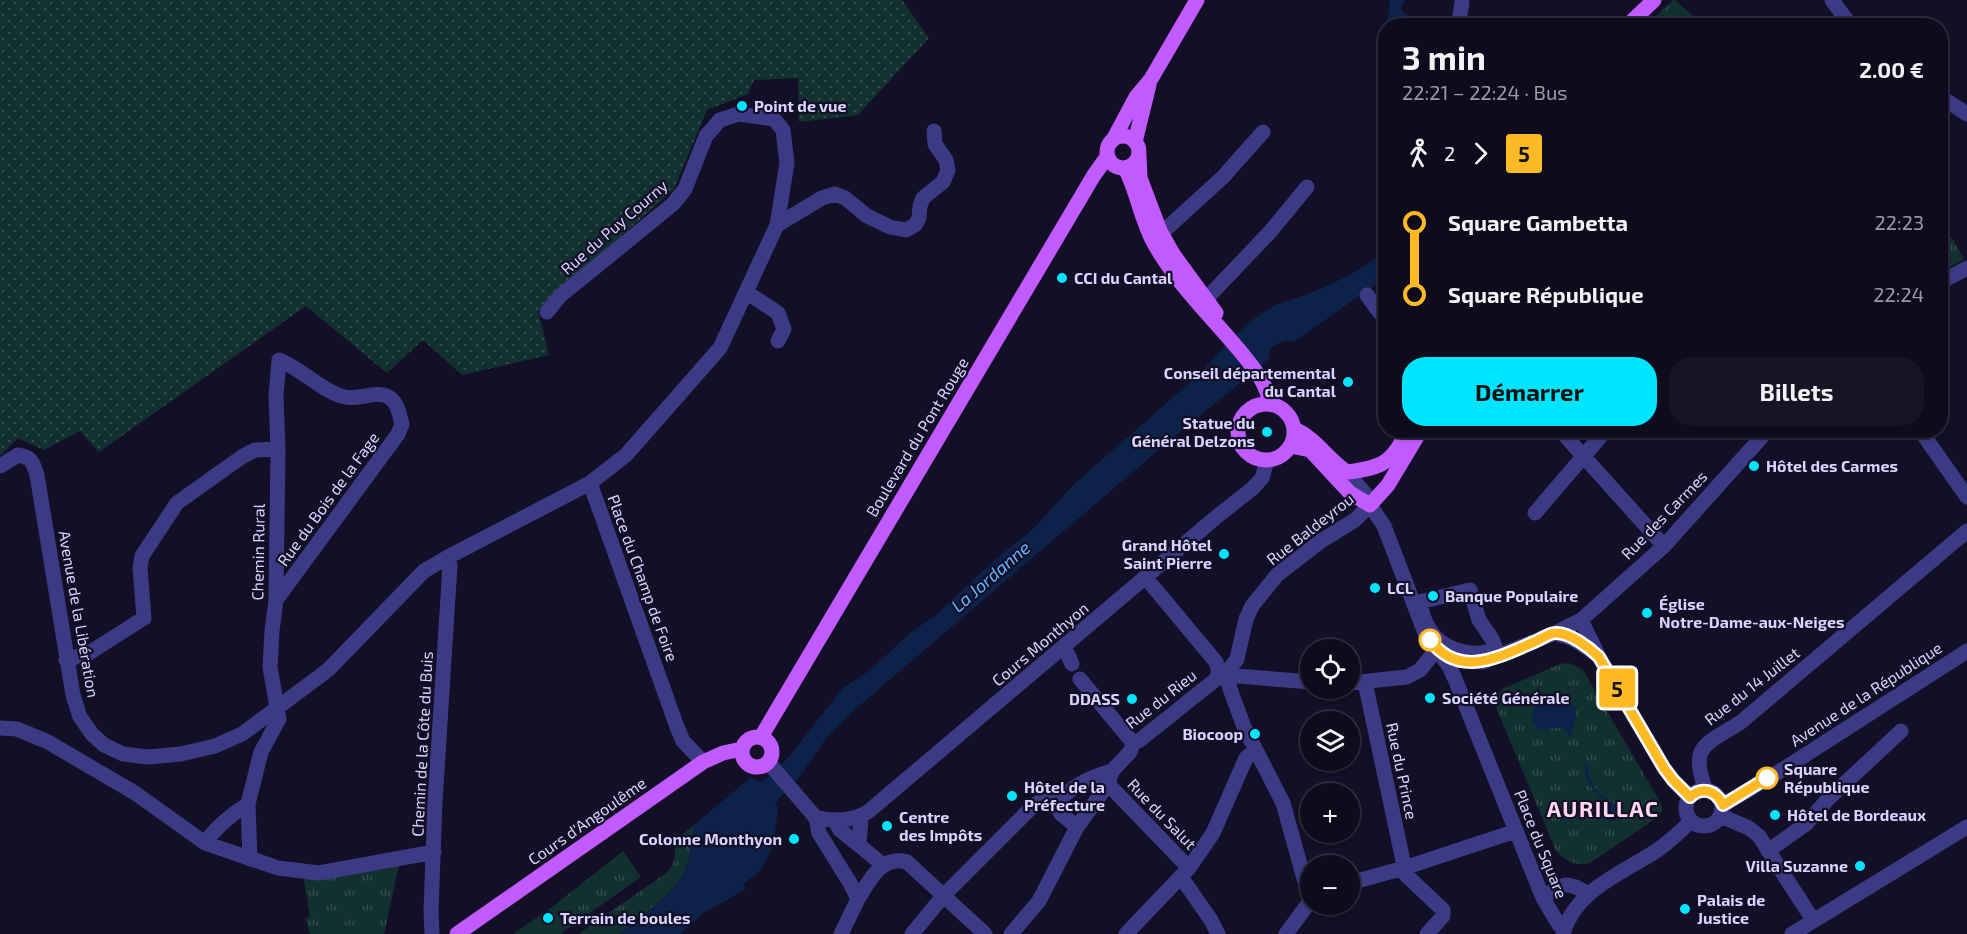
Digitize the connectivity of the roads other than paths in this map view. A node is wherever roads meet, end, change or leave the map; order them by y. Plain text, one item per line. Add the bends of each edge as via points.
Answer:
1 (1197, 0) edge
2 (1654, 0) edge
3 (1832, 0) edge
4 (1463, 1) edge
5 (1460, 18) edge
6 (1636, 18) edge
7 (1845, 18) edge
8 (1150, 80) junction
9 (1948, 102) edge
10 (1967, 114) edge
11 (934, 131) dead end
12 (1263, 132) dead end
13 (1113, 140) junction
14 (1137, 149) junction
15 (1107, 158) junction
16 (1125, 168) junction
17 (1132, 184) junction
18 (1307, 187) dead end
19 (777, 225) junction
20 (1160, 231) junction
21 (1158, 251) junction
22 (1178, 262) junction
23 (1967, 268) edge
24 (1948, 278) edge
25 (746, 292) junction
26 (1367, 295) dead end
27 (1203, 304) junction
28 (1378, 310) edge
29 (547, 312) dead end
30 (778, 341) dead end
31 (279, 360) joint
32 (1270, 404) junction
33 (1294, 429) junction
34 (1403, 438) edge
35 (1416, 438) edge
36 (1567, 438) edge
37 (1599, 438) edge
38 (1761, 438) edge
39 (1926, 438) edge
40 (1291, 446) junction
41 (278, 449) junction
42 (1583, 456) junction
43 (1267, 461) junction
44 (0, 466) edge
45 (1347, 472) junction
46 (590, 483) junction
47 (1967, 497) edge
48 (1370, 505) junction
49 (1535, 513) dead end
50 (1967, 531) edge
51 (1664, 546) junction
52 (448, 557) junction
53 (1146, 579) junction
54 (1470, 590) joint
55 (276, 600) junction
56 (1581, 620) junction
57 (1555, 633) junction
58 (1064, 646) junction
59 (1437, 649) junction
60 (1967, 651) edge
61 (1599, 657) junction
62 (66, 660) junction
63 (1072, 664) dead end
64 (1222, 674) junction
65 (1080, 679) dead end
66 (1300, 681) edge
67 (1360, 682) edge
68 (1360, 694) edge
69 (277, 708) junction
70 (0, 728) edge
71 (1901, 731) dead end
72 (761, 737) junction
73 (1133, 743) junction
74 (104, 745) junction
75 (742, 749) junction
76 (1255, 751) junction
77 (703, 762) junction
78 (771, 765) junction
79 (89, 766) junction
80 (1110, 777) junction
81 (1706, 790) junction
82 (1690, 797) junction
83 (1060, 799) junction
84 (248, 804) junction
85 (1722, 810) junction
86 (861, 817) junction
87 (816, 818) junction
88 (835, 821) junction
89 (1691, 821) junction
90 (1077, 827) junction
91 (1967, 827) edge
92 (1516, 831) junction
93 (205, 843) junction
94 (859, 845) junction
95 (1768, 851) junction
96 (434, 852) junction
97 (250, 859) junction
98 (1300, 864) edge
99 (883, 865) junction
100 (1404, 868) junction
101 (1185, 873) junction
102 (1360, 880) edge
103 (1588, 894) junction
104 (944, 895) junction
105 (1543, 898) junction
106 (858, 899) junction
107 (1300, 914) edge
108 (1813, 920) junction
109 (1564, 931) edge
110 (432, 934) edge
111 (457, 934) edge
112 (841, 934) edge
113 (912, 934) edge
114 (985, 934) edge
115 (1011, 934) edge
116 (1126, 934) edge
117 (1218, 934) edge
118 (1286, 934) edge
119 (1427, 934) edge
120 (1792, 934) edge

1 - 8 main road
2 - 6 main road
3 - 7 street
4 - 5 street
8 - 13 main road
8 - 14 main road
9 - 10 street
11 - 19 street via 935,144 948,170 943,182 923,198 915,225 906,230 890,227 835,194
12 - 20 street via 1223,177
13 - 14 main road via 1126,136
13 - 15 main road
14 - 16 main road via 1134,164
14 - 20 main road via 1140,178
15 - 16 main road via 1114,166
15 - 72 main road, Boulevard du Pont Rouge
16 - 17 main road
17 - 20 main road via 1142,198 1152,227
17 - 21 main road via 1145,226
18 - 27 street
19 - 25 street, Rue du Puy Courny
19 - 29 street, Rue du Puy Courny via 787,163 783,130 774,119 739,114 720,120 706,136 684,189 673,204 560,296
20 - 22 main road
21 - 22 main road
21 - 27 main road
22 - 27 main road
23 - 24 street
25 - 30 street via 778,313 784,329
25 - 46 street, Rue du Puy Courny via 720,348 626,455
26 - 28 street
27 - 32 main road via 1261,377
31 - 41 street, Chemin Rural
31 - 55 street, Rue du Bois de la Fage via 346,398 385,395 395,402 402,424
32 - 33 main road via 1287,413
32 - 43 main road via 1246,412 1238,428 1245,451
33 - 40 main road
33 - 45 main road via 1310,437
34 - 45 main road via 1391,458 1374,468
35 - 48 main road via 1388,485
36 - 42 street
37 - 42 street
38 - 51 street, Rue des Carmes
39 - 47 street
40 - 43 main road via 1277,459
40 - 48 main road via 1310,450 1350,493
41 - 55 street, Chemin Rural
41 - 62 street via 255,450 243,456 177,503 142,556 144,618 89,652
42 - 49 street
42 - 51 street
43 - 53 street, Cours Monthyon via 1254,488
44 - 62 street, Avenue de la Libération via 18,455 33,462
45 - 48 street, Place du Square
46 - 52 street, Place du Champ de Foire
46 - 77 street, Place du Champ de Foire via 677,727 683,741
48 - 59 street, Place du Square via 1384,526 1425,633
48 - 64 street, Rue Baldeyrou via 1356,520 1277,575 1252,606 1237,659
50 - 81 street, Rue du 14 Juillet via 1741,722 1703,747 1698,765
51 - 56 street, Rue des Carmes
52 - 69 street, Avenue de la Libération via 424,571 328,670
52 - 96 street, Chemin de la Côte du Buis
53 - 58 street, Cours Monthyon
53 - 64 street
54 - 54 street via 1479,620 1496,650 1463,652 1450,647 1427,626 1419,602
55 - 69 street, Chemin Rural via 270,667
56 - 57 street, Rue des Carmes
56 - 61 street
57 - 59 street, Rue des Carmes via 1484,662 1456,659
57 - 61 street via 1586,645
58 - 63 street
58 - 86 street, Cours Monthyon
59 - 67 street via 1419,670 1407,676
59 - 92 street, Place du Square via 1455,679
60 - 85 street, Avenue de la République
61 - 82 street via 1664,768
62 - 74 street, Avenue de la Libération via 80,717
64 - 66 street
64 - 73 street, Rue du Rieu
64 - 76 street
65 - 73 street
68 - 100 street, Rue du Prince
69 - 74 street, Avenue de la Libération via 242,734 181,754 148,757 123,754
69 - 84 street via 279,719 261,752
70 - 79 street via 17,729 48,742
71 - 95 street via 1806,824
72 - 75 main road via 751,738
72 - 78 main road via 772,748
73 - 80 street, Rue du Rieu
74 - 79 street
75 - 77 main road, Cours d'Angoulême
75 - 78 main road via 747,764
76 - 98 street via 1283,802
76 - 101 street via 1245,758 1213,833
77 - 111 main road, Cours d'Angoulême
78 - 87 street
79 - 93 street
80 - 83 street via 1086,779
80 - 90 street, Rue du Rieu
80 - 101 street, Rue du Salut
81 - 82 street
81 - 85 street via 1717,795
82 - 89 street via 1686,810
83 - 90 street via 1060,813
83 - 104 street via 1035,805
84 - 93 street via 212,832
84 - 97 street
85 - 89 street via 1713,825 1696,825
85 - 95 street via 1759,836
86 - 88 street
86 - 94 street
87 - 88 street
87 - 106 street via 819,833
88 - 94 street
89 - 103 street, Place du Square via 1660,848
90 - 115 street, Rue du Rieu via 1039,901
91 - 108 street
92 - 100 street
92 - 105 street, Place du Square
93 - 97 street
94 - 99 street
95 - 108 street
96 - 97 street via 319,873 278,868
96 - 110 street, Chemin de la Côte du Buis
99 - 104 street via 907,862
99 - 106 street
100 - 102 street
100 - 119 street via 1406,875 1443,910 1443,916
101 - 116 street
101 - 117 street, Rue du Salut
103 - 105 street via 1564,884
103 - 109 street, Place du Square via 1577,905
104 - 113 street
104 - 114 street
105 - 109 street, Place du Square
106 - 112 street
107 - 118 street
108 - 120 street

